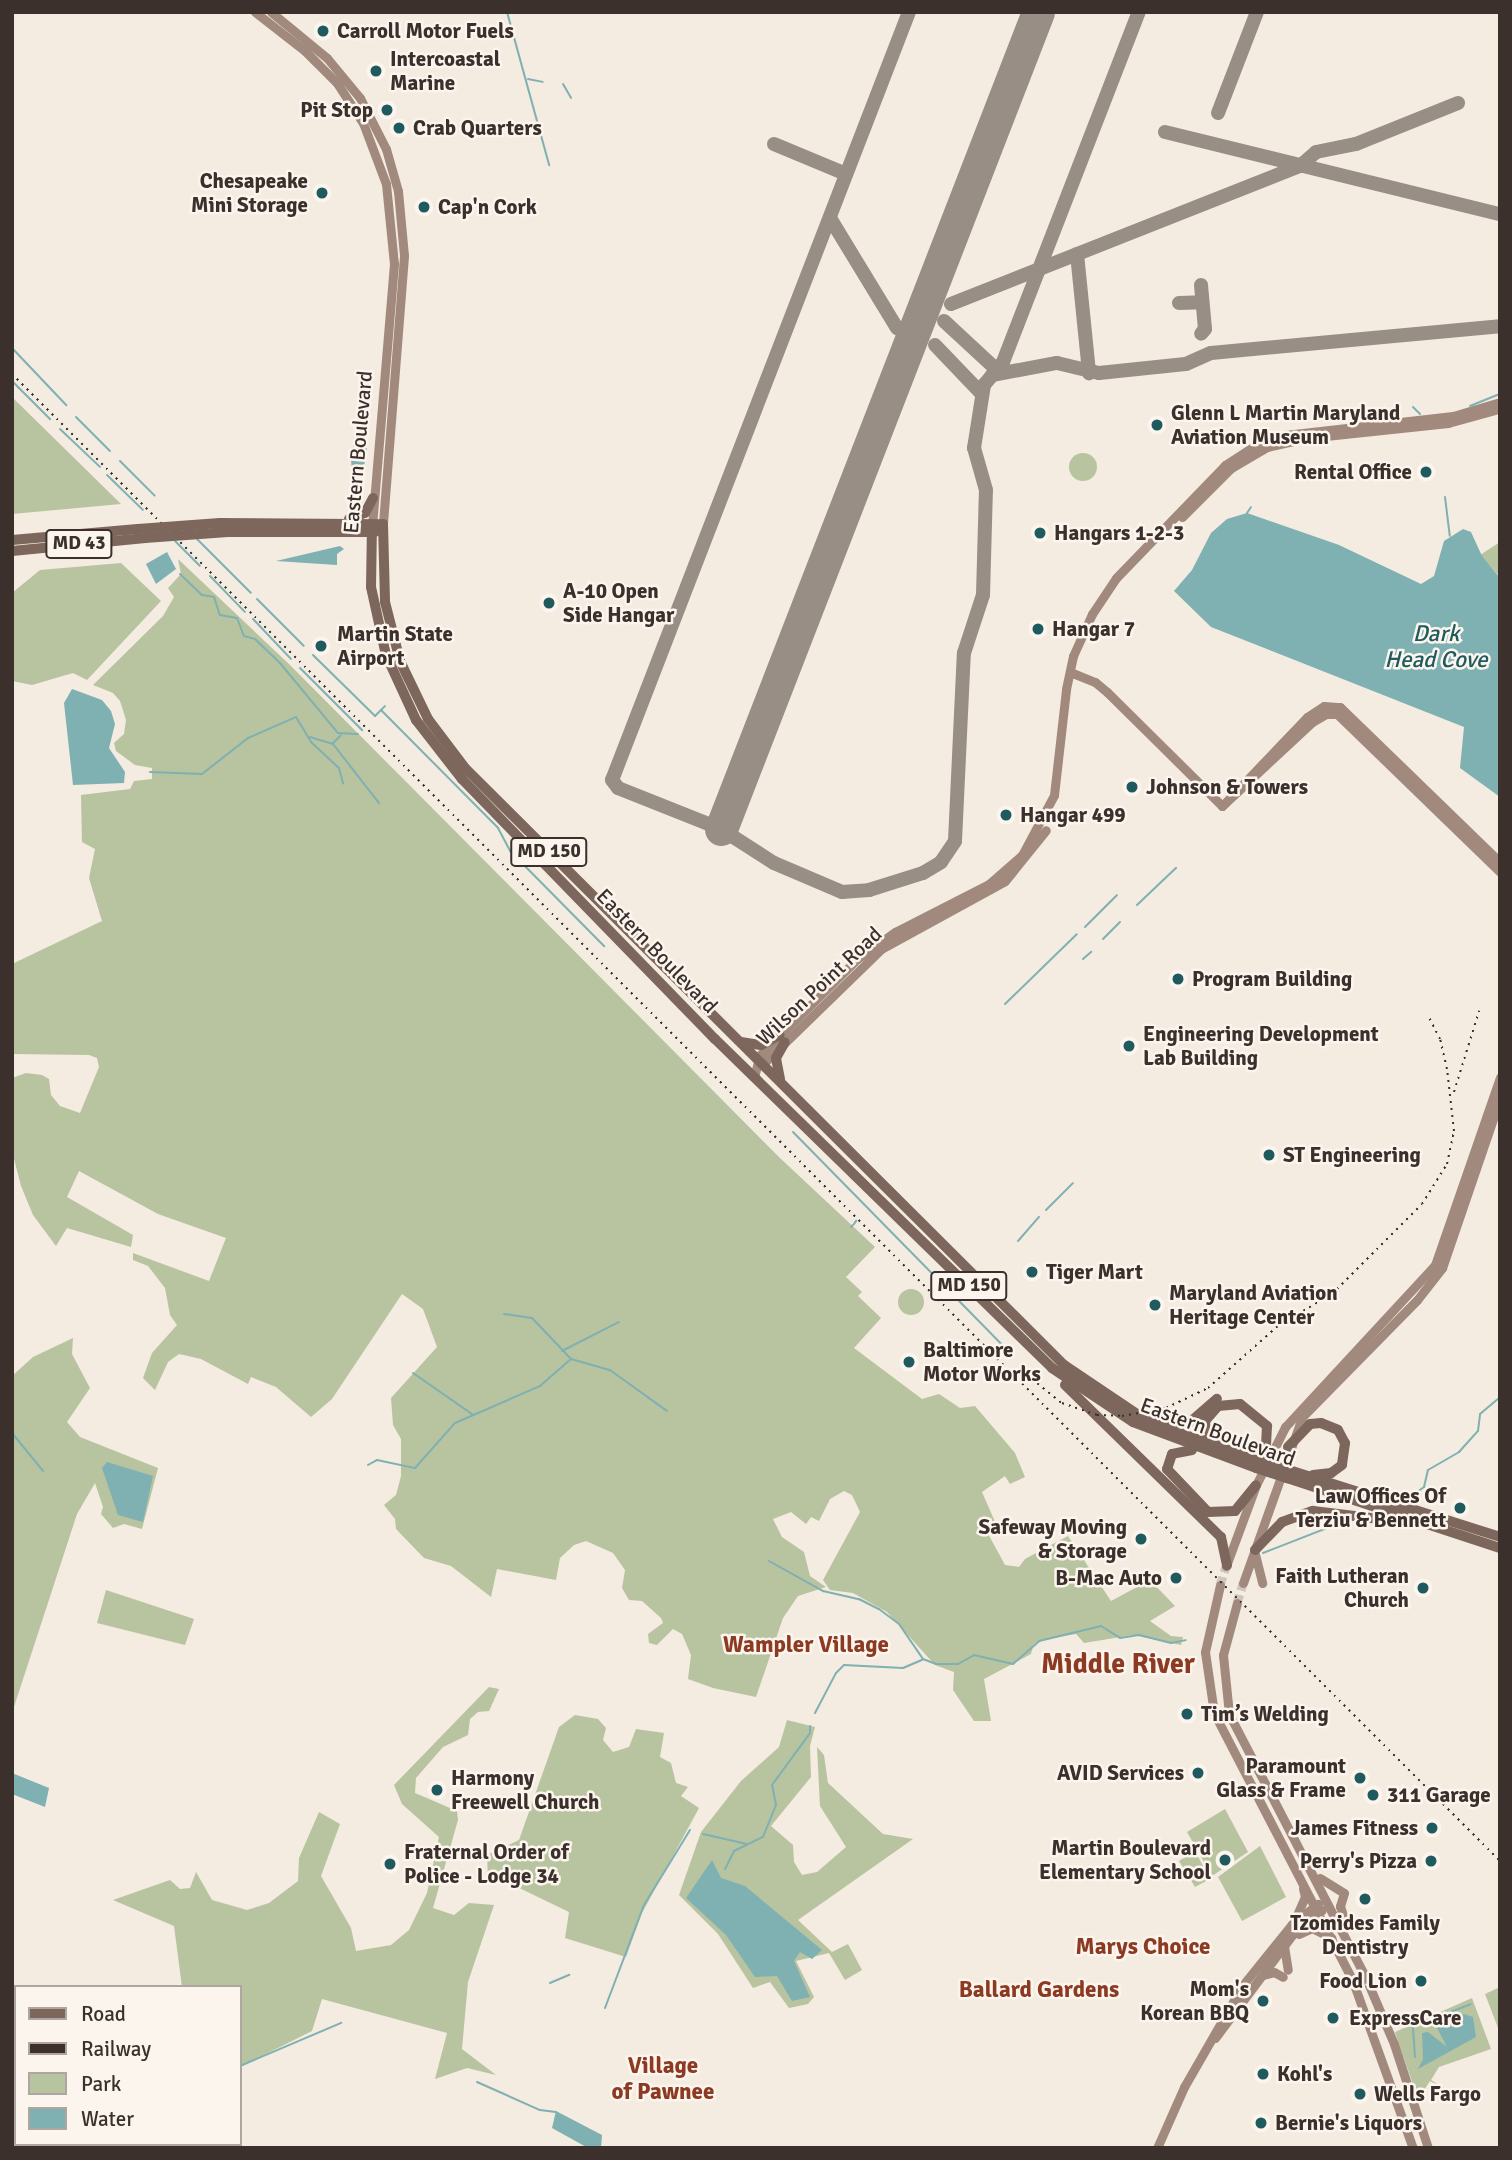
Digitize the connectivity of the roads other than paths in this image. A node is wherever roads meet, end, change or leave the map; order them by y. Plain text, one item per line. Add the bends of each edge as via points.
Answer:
1 (254, 12) edge
2 (271, 12) edge
3 (1500, 402) edge
4 (1500, 408) edge
5 (373, 498) junction
6 (324, 523) junction
7 (377, 528) junction
8 (305, 532) junction
9 (12, 540) edge
10 (12, 551) edge
11 (370, 572) junction
12 (1072, 673) junction
13 (1222, 806) junction
14 (1500, 862) edge
15 (1500, 872) edge
16 (634, 953) junction
17 (782, 1039) junction
18 (738, 1041) junction
19 (758, 1062) junction
20 (754, 1077) junction
21 (1500, 1077) edge
22 (1500, 1099) edge
23 (800, 1104) junction
24 (917, 1236) junction
25 (973, 1276) junction
26 (1052, 1368) junction
27 (1317, 1394) junction
28 (1217, 1399) dead end
29 (1100, 1404) junction
30 (1154, 1424) junction
31 (1288, 1447) junction
32 (1224, 1450) junction
33 (1212, 1453) junction
34 (1260, 1464) junction
35 (1288, 1474) junction
36 (1304, 1476) junction
37 (1256, 1485) junction
38 (1437, 1528) junction
39 (1500, 1538) edge
40 (1500, 1548) edge
41 (1255, 1550) junction
42 (1227, 1565) joint
43 (1220, 1585) tunnel mouth
44 (1237, 1603) tunnel mouth
45 (1314, 1874) junction
46 (1302, 1879) junction
47 (1329, 1902) junction
48 (1317, 1909) junction
49 (1292, 1924) junction
50 (1332, 1938) junction
51 (1284, 1946) junction
52 (1262, 1975) junction
53 (1365, 1976) junction
54 (1207, 2048) junction
55 (1157, 2148) edge
56 (1413, 2148) edge
57 (1428, 2148) edge

1 - 5 street, Eastern Boulevard / MD 150 via 305,51 337,83 363,123 387,184 394,264
2 - 7 street, Eastern Boulevard / MD 150 via 327,58 360,98 386,149 398,191 404,256
3 - 12 street, Wilson Point Road via 1453,416 1285,435 1240,454 1111,584 1086,626
4 - 12 street, Wilson Point Road via 1448,424 1296,440 1244,459 1121,582 1093,622
5 - 6 main road via 359,518
5 - 7 street, Eastern Boulevard / MD 150
6 - 7 main road, MD 43
6 - 9 main road, MD 43, bridge via 220,523
7 - 8 main road, MD 43
7 - 11 main road, Eastern Boulevard / MD 150
7 - 18 main road, Eastern Boulevard / MD 150 via 391,631 407,678 434,729 479,782
8 - 10 main road, MD 43, bridge via 228,532
8 - 11 main road via 358,537
11 - 16 main road, Eastern Boulevard / MD 150 via 386,655 426,735 462,779
12 - 13 street via 1107,692
12 - 17 street, Wilson Point Road via 1054,795 1022,855 982,889 877,943
13 - 14 street via 1307,716 1324,706 1340,707
13 - 15 street via 1237,797 1312,722 1337,714
16 - 19 main road via 748,1060
16 - 20 main road, Eastern Boulevard / MD 150
17 - 18 main road via 756,1046
17 - 19 street, Wilson Point Road
17 - 23 main road via 775,1069
18 - 19 main road, Eastern Boulevard / MD 150
19 - 20 street, Wilson Point Road
19 - 23 main road, Eastern Boulevard / MD 150
20 - 24 main road, Eastern Boulevard / MD 150
21 - 27 street via 1450,1230 1431,1273
22 - 27 street via 1437,1277
23 - 25 main road, Eastern Boulevard / MD 150
24 - 25 main road via 962,1273
24 - 26 main road, Eastern Boulevard / MD 150
25 - 29 main road via 978,1287 1034,1344
25 - 30 main road, Eastern Boulevard / MD 150 via 1073,1373
26 - 29 main road, Eastern Boulevard / MD 150
26 - 42 main road via 1222,1537
27 - 31 street
27 - 34 street via 1285,1427
28 - 30 main road via 1185,1424
29 - 33 main road, Eastern Boulevard / MD 150
30 - 32 main road, Eastern Boulevard / MD 150
31 - 36 main road via 1300,1430 1316,1423 1333,1426 1343,1436 1346,1454 1342,1465 1326,1475
31 - 41 street
32 - 34 main road, Eastern Boulevard / MD 150
32 - 34 main road via 1206,1433 1205,1421 1218,1406 1240,1404 1267,1426
33 - 34 main road, Eastern Boulevard / MD 150
33 - 37 main road via 1182,1449 1167,1463 1172,1479 1203,1508 1230,1514 1243,1505
34 - 35 main road, Eastern Boulevard / MD 150, bridge
34 - 37 street
35 - 36 main road, Eastern Boulevard / MD 150
35 - 38 main road, Eastern Boulevard / MD 150
36 - 39 main road, Eastern Boulevard / MD 150
37 - 42 street
38 - 40 main road, Eastern Boulevard / MD 150
38 - 41 main road via 1313,1511 1282,1522
41 - 41 street via 1262,1583 1243,1583
43 - 46 street via 1206,1635 1210,1702
44 - 45 street via 1223,1655 1229,1714
45 - 47 street
45 - 53 street via 1344,1893 1341,1911
46 - 48 street
46 - 49 street via 1305,1897
47 - 48 street
47 - 53 street
48 - 49 street
48 - 50 street
48 - 51 street
49 - 54 street via 1241,1986
50 - 51 street via 1312,1928
50 - 56 street via 1368,2014
51 - 52 street
51 - 52 street via 1285,1974
52 - 54 street
53 - 57 street via 1394,2044
54 - 55 street

